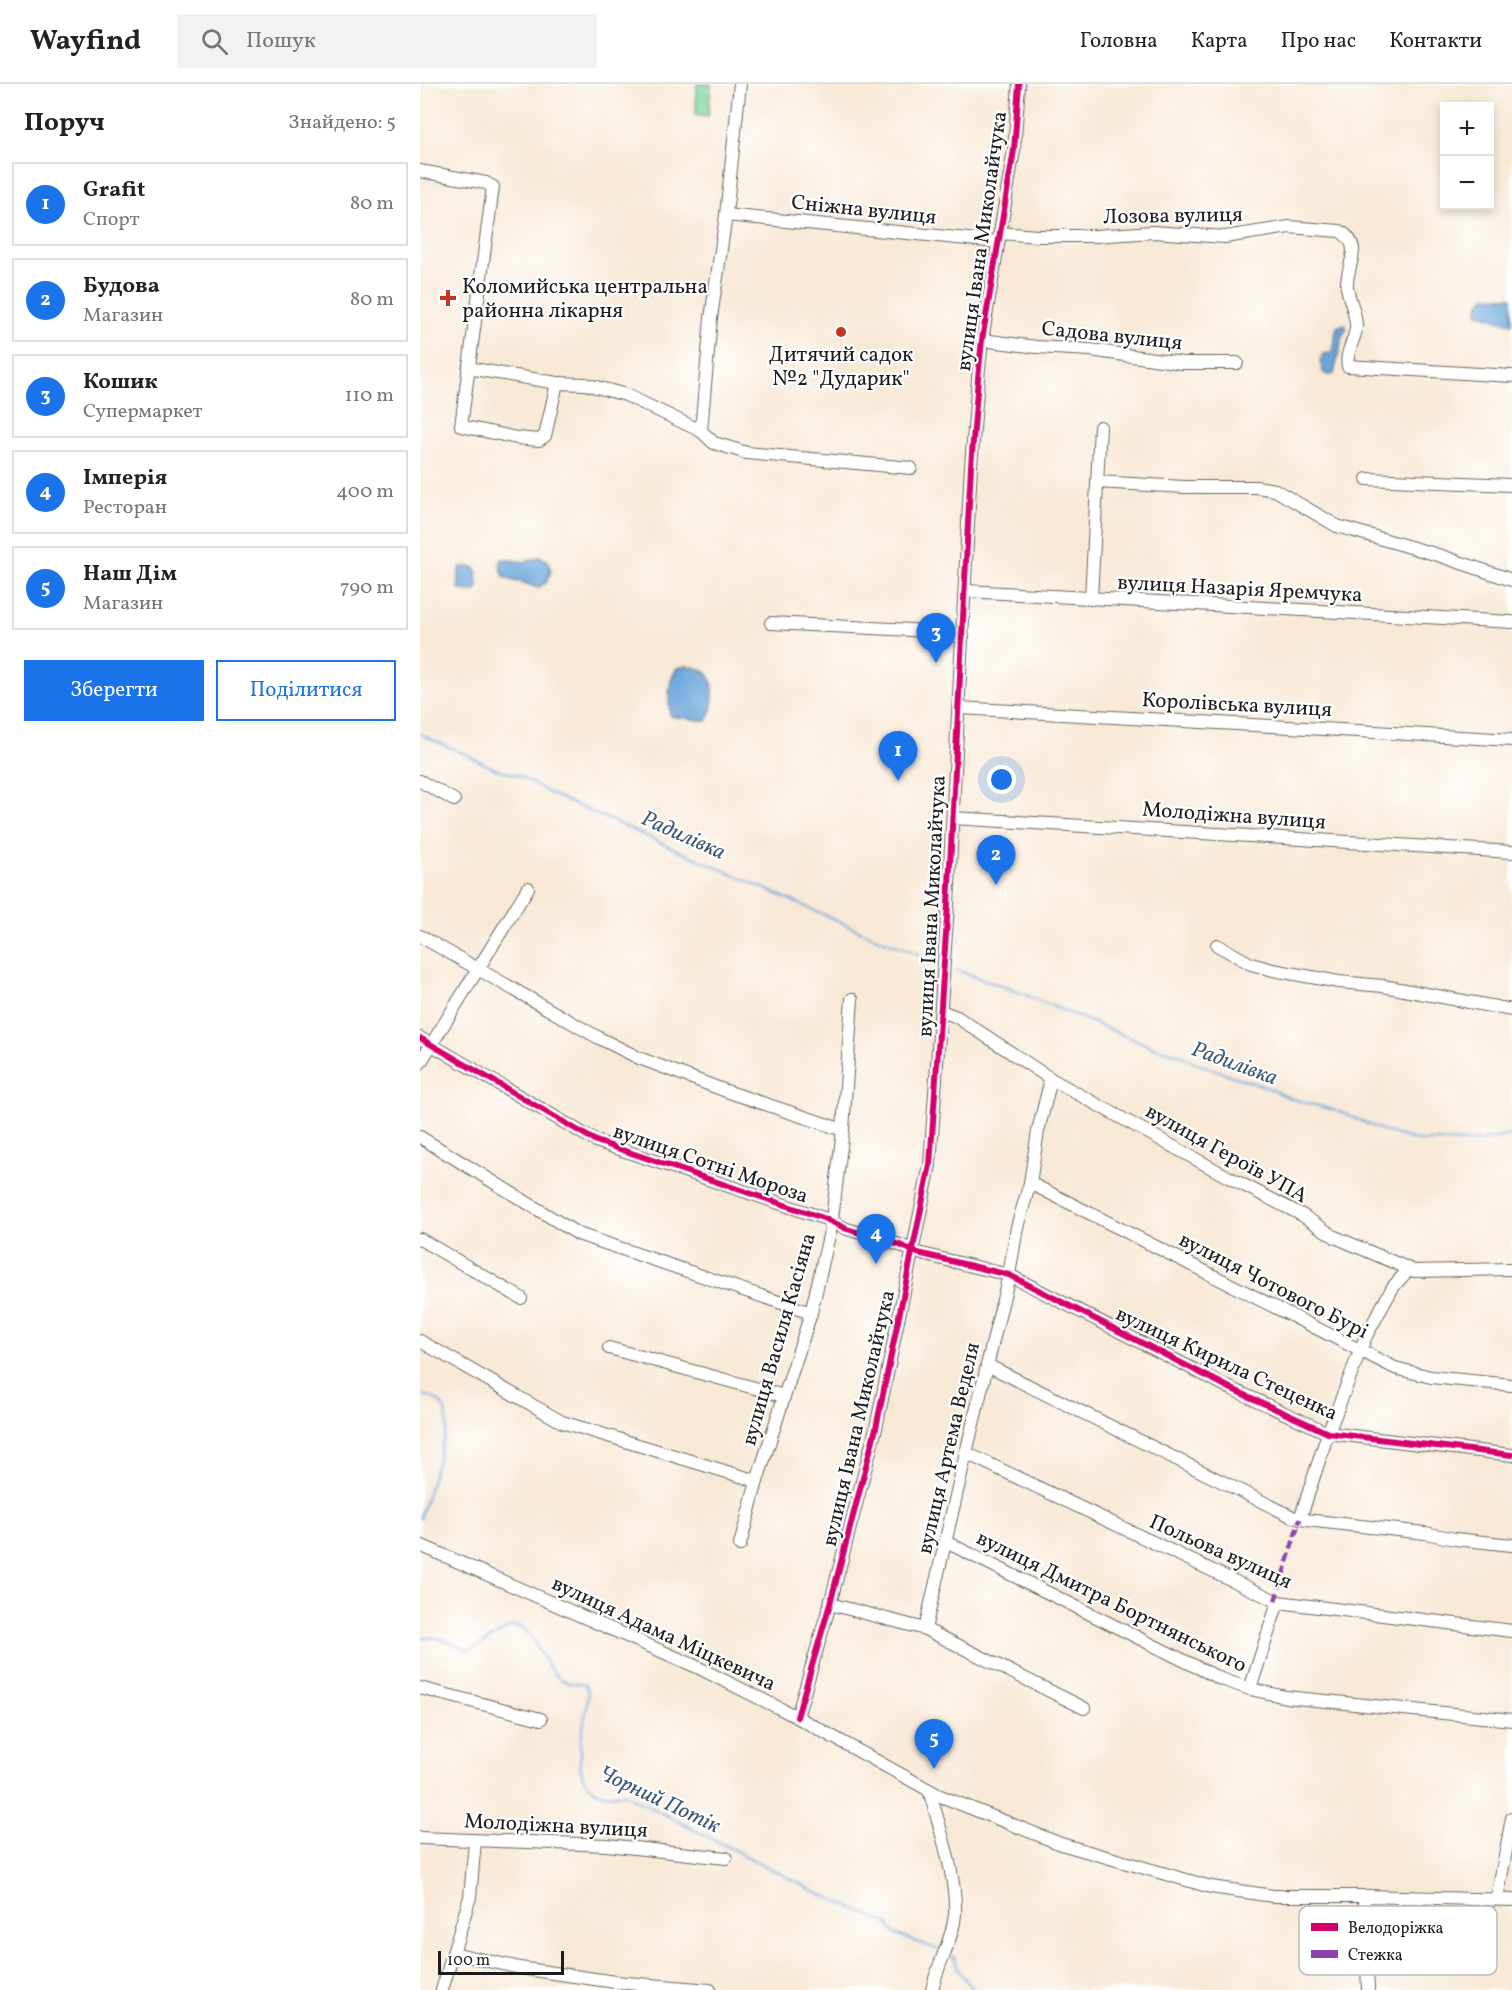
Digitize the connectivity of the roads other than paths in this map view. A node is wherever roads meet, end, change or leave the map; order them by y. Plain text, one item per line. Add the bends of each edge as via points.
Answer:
1 (740, 84) edge
2 (1019, 84) edge
3 (420, 171) edge
4 (726, 215) junction
5 (999, 238) junction
6 (982, 340) junction
7 (1237, 363) dead end
8 (468, 368) junction
9 (1512, 376) edge
10 (557, 383) junction
11 (1100, 428) dead end
12 (701, 431) junction
13 (911, 468) dead end
14 (1367, 479) dead end
15 (1097, 482) junction
16 (1512, 485) edge
17 (1512, 579) edge
18 (966, 591) junction
19 (1091, 599) junction
20 (1512, 622) edge
21 (771, 623) dead end
22 (963, 636) junction
23 (959, 708) junction
24 (1512, 740) edge
25 (420, 781) edge
26 (454, 800) dead end
27 (953, 818) junction
28 (1512, 852) edge
29 (528, 888) dead end
30 (420, 936) edge
31 (1217, 945) dead end
32 (477, 969) junction
33 (852, 999) dead end
34 (1512, 1010) edge
35 (941, 1011) junction
36 (420, 1038) edge
37 (432, 1045) junction
38 (420, 1063) edge
39 (1051, 1078) junction
40 (843, 1130) junction
41 (420, 1137) edge
42 (1029, 1183) junction
43 (832, 1221) junction
44 (420, 1239) edge
45 (913, 1251) junction
46 (1512, 1269) edge
47 (1408, 1270) junction
48 (1009, 1275) junction
49 (521, 1298) dead end
50 (811, 1313) junction
51 (420, 1341) edge
52 (609, 1348) dead end
53 (1362, 1352) junction
54 (987, 1365) junction
55 (1512, 1385) edge
56 (784, 1396) junction
57 (1328, 1433) junction
58 (966, 1453) junction
59 (1512, 1455) edge
60 (757, 1480) junction
61 (1300, 1519) junction
62 (946, 1542) junction
63 (420, 1545) edge
64 (740, 1545) dead end
65 (1512, 1545) edge
66 (1278, 1602) junction
67 (830, 1604) junction
68 (925, 1629) junction
69 (1512, 1631) edge
70 (420, 1688) edge
71 (1250, 1689) junction
72 (1084, 1708) dead end
73 (797, 1717) junction
74 (541, 1719) dead end
75 (1512, 1720) edge
76 (928, 1790) junction
77 (1512, 1818) edge
78 (420, 1838) edge
79 (475, 1841) junction
80 (726, 1858) dead end
81 (1364, 1896) junction
82 (1497, 1899) junction
83 (1512, 1900) edge
84 (1364, 1906) edge
85 (453, 1953) junction
86 (1367, 1975) edge
87 (615, 1986) edge
88 (441, 1990) edge
89 (710, 1990) edge
90 (932, 1990) edge
91 (1368, 1990) edge

1 - 4 street
2 - 5 street, вулиця Івана Миколайчука via 1014,150
3 - 8 street via 493,187
4 - 5 street, Сніжна вулиця
4 - 12 street via 711,318
5 - 6 street, вулиця Івана Миколайчука
5 - 9 street, Лозова вулиця via 1153,232 1225,237 1300,227 1346,234 1353,249 1347,287 1356,328 1348,366
6 - 7 street, Садова вулиця via 1182,363
6 - 18 street, вулиця Івана Миколайчука via 970,466
8 - 10 street
8 - 10 street via 461,426 518,438 539,440 545,436
10 - 12 street via 585,384 626,395
11 - 15 street
12 - 13 street via 714,443 747,453
14 - 16 street
15 - 17 street via 1275,490 1337,526
15 - 19 street
18 - 19 street, вулиця Назарія Яремчука
18 - 22 street, вулиця Івана Миколайчука
19 - 20 street, вулиця Назарія Яремчука
21 - 22 street
22 - 23 street, вулиця Івана Миколайчука
23 - 24 street, Королівська вулиця
23 - 27 street, вулиця Івана Миколайчука
25 - 26 street
27 - 28 street, Молодіжна вулиця
27 - 35 street, вулиця Івана Миколайчука
29 - 32 street
30 - 32 street
31 - 34 street via 1251,964 1273,970
32 - 37 street
32 - 40 street via 639,1058
33 - 40 street, вулиця Василя Касіяна
35 - 39 street, вулиця Героїв УПА via 957,1017
35 - 45 street, вулиця Івана Миколайчука via 930,1165
36 - 37 street, вулиця Сотні Мороза
37 - 38 street
37 - 43 street, вулиця Сотні Мороза via 596,1141
39 - 42 street, вулиця Артема Веделя
39 - 47 street, вулиця Героїв УПА via 1302,1215 1335,1237
40 - 43 street, вулиця Василя Касіяна
41 - 50 street via 578,1234
42 - 48 street, вулиця Артема Веделя
42 - 53 street, вулиця Чотового Бурі
43 - 45 street, вулиця Сотні Мороза
43 - 50 street, вулиця Василя Касіяна
44 - 49 street
45 - 48 street, вулиця Сотні Мороза
45 - 67 street, вулиця Івана Миколайчука via 876,1428
46 - 47 street, вулиця Героїв УПА
47 - 53 street via 1387,1298 1366,1336
48 - 54 street, вулиця Артема Веделя
48 - 57 street, вулиця Кирила Стеценка via 1232,1389
50 - 56 street, вулиця Василя Касіяна
51 - 60 street via 562,1422
52 - 56 street
53 - 55 street, вулиця Чотового Бурі via 1395,1368 1431,1377
53 - 57 street
54 - 58 street, вулиця Артема Веделя
54 - 61 street
56 - 60 street, вулиця Василя Касіяна
57 - 59 street, вулиця Кирила Стеценка
57 - 61 street
58 - 62 street, вулиця Артема Веделя
58 - 66 street, Польова вулиця
60 - 64 street, вулиця Василя Касіяна
61 - 65 street
62 - 68 street, вулиця Артема Веделя
62 - 71 street, вулиця Дмитра Бортнянського via 1221,1679
63 - 73 street, вулиця Адама Міцкевича via 695,1666
66 - 69 street, Польова вулиця
66 - 71 street
67 - 68 street
67 - 73 street, вулиця Івана Миколайчука
68 - 72 street
70 - 74 street
71 - 75 street, вулиця Дмитра Бортнянського via 1286,1697
73 - 76 street, вулиця Адама Міцкевича
76 - 81 street, вулиця Адама Міцкевича via 1061,1844 1211,1887 1281,1896
76 - 90 street via 954,1895 955,1915
77 - 82 street
78 - 79 street, Молодіжна вулиця
79 - 80 street, Молодіжна вулиця via 607,1845
79 - 85 street via 470,1897
81 - 82 street, вулиця Адама Міцкевича
81 - 84 street
82 - 83 street, вулиця Адама Міцкевича
85 - 87 street
85 - 88 street
86 - 91 street
87 - 89 street

